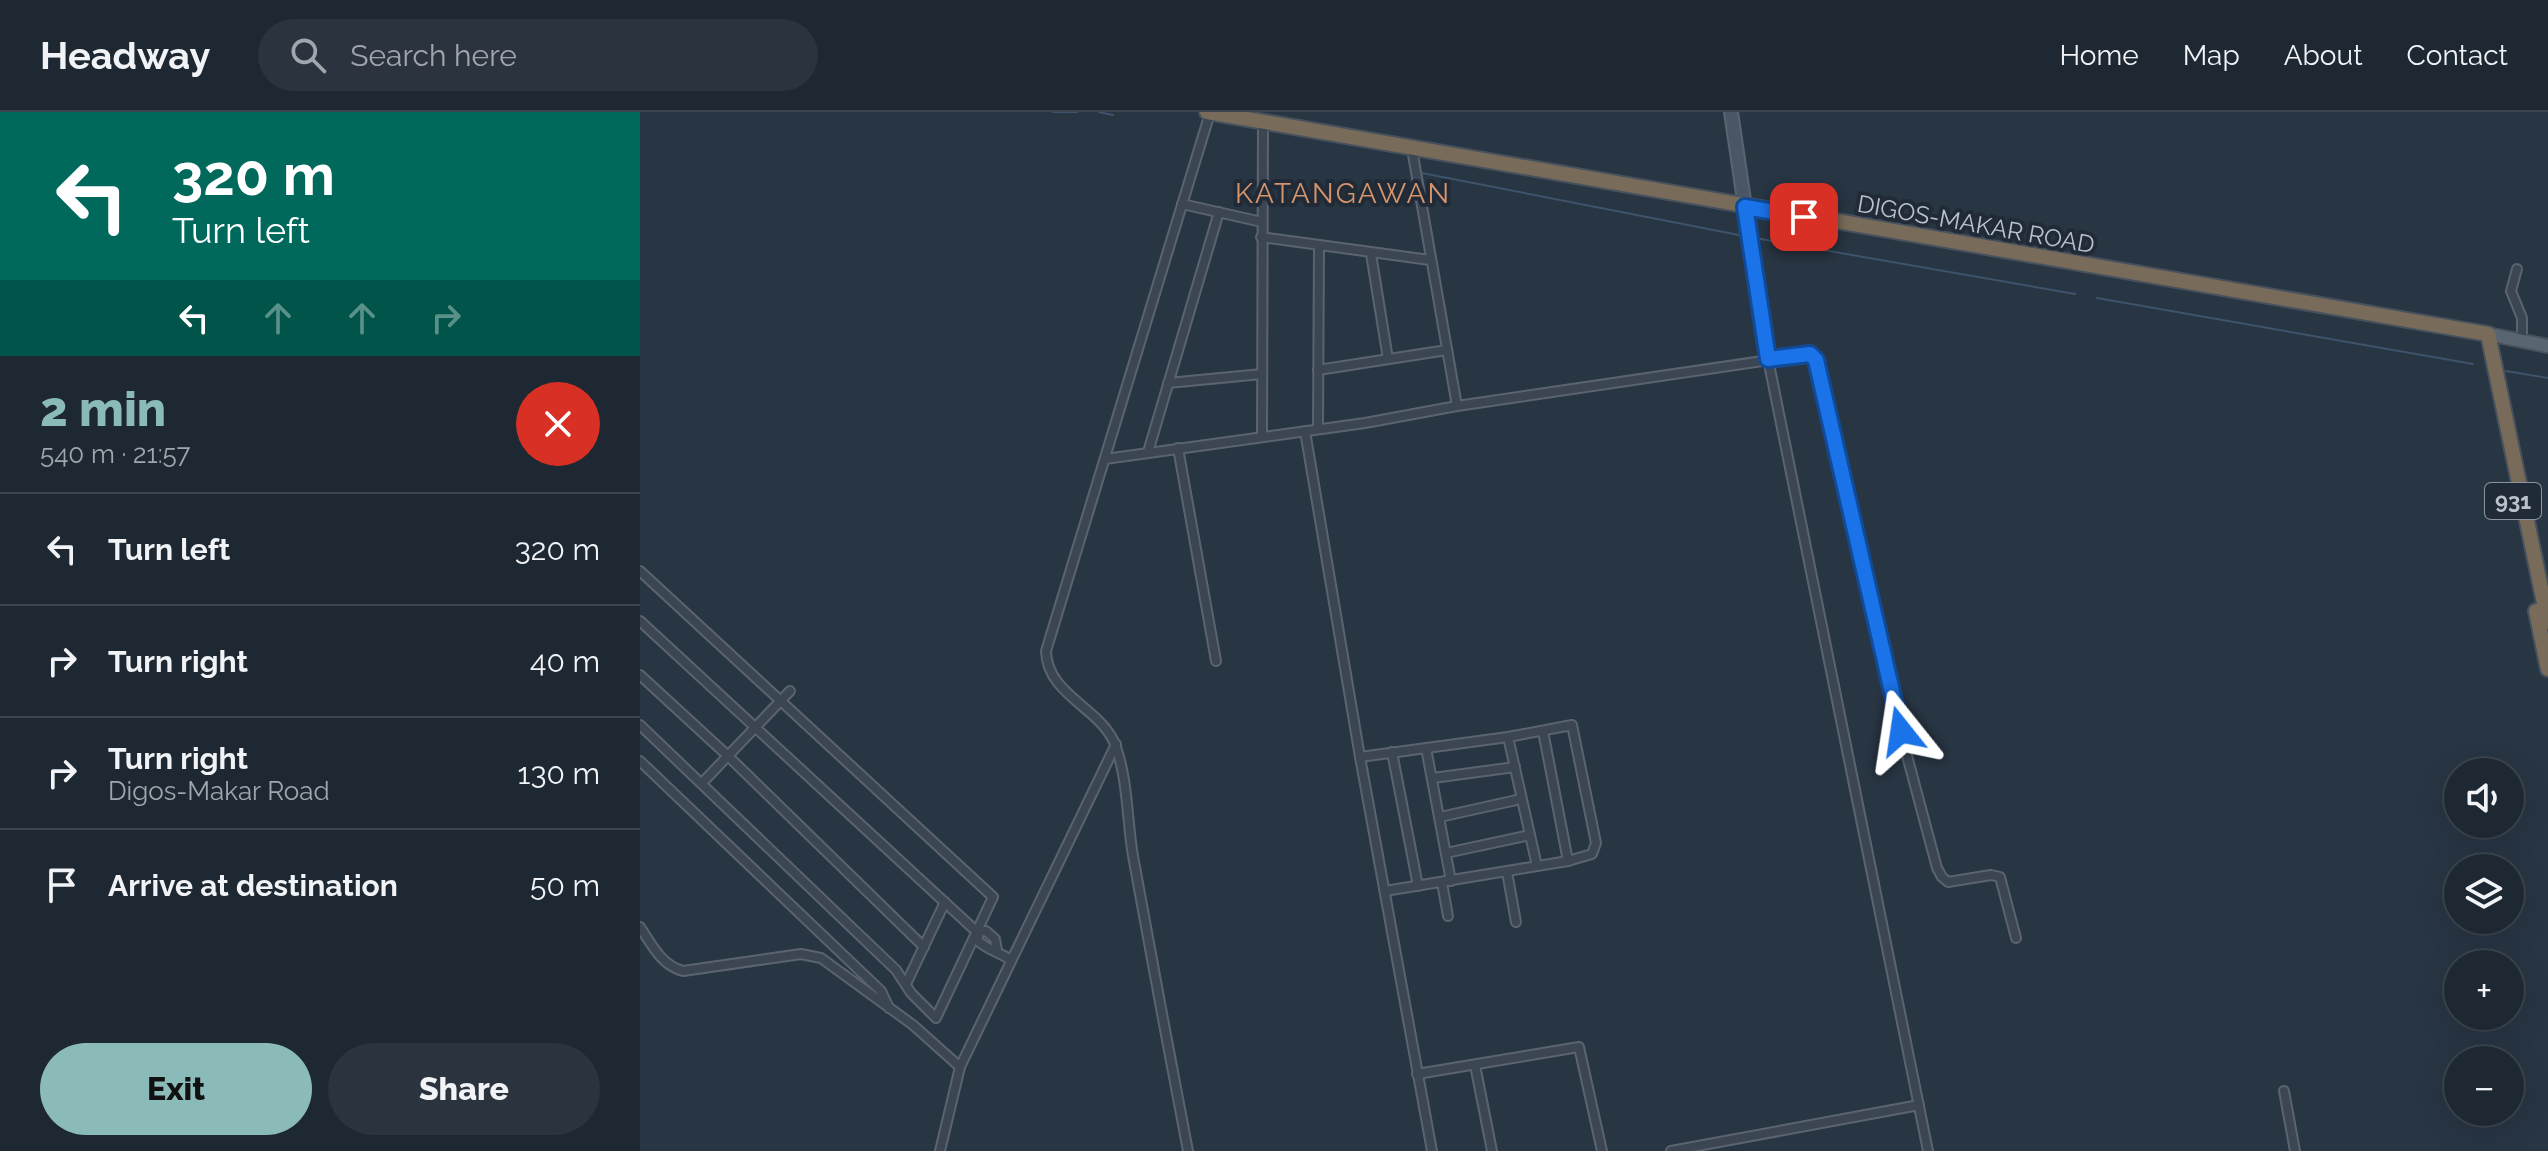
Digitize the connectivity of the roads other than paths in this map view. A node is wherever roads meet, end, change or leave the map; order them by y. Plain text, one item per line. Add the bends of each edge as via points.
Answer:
1 (1209, 112) edge
2 (1731, 112) edge
3 (1263, 122) junction
4 (1412, 149) junction
5 (1182, 204) junction
6 (1745, 207) junction
7 (1219, 212) junction
8 (1262, 222) junction
9 (1261, 237) junction
10 (1319, 246) junction
11 (1371, 254) junction
12 (1430, 260) junction
13 (2517, 269) dead end
14 (2483, 333) junction
15 (2522, 341) junction
16 (2548, 346) edge
17 (1447, 350) junction
18 (1388, 359) junction
19 (1768, 359) junction
20 (1318, 370) junction
21 (1262, 374) junction
22 (1168, 383) junction
23 (1457, 406) junction
24 (1318, 429) junction
25 (1305, 431) junction
26 (1262, 436) junction
27 (1178, 448) junction
28 (1148, 452) junction
29 (1105, 459) junction
30 (640, 571) edge
31 (640, 621) edge
32 (2548, 622) edge
33 (1216, 661) dead end
34 (2548, 669) edge
35 (640, 675) edge
36 (790, 691) dead end
37 (781, 701) junction
38 (640, 725) edge
39 (755, 727) junction
40 (1543, 731) junction
41 (1508, 737) junction
42 (1116, 744) junction
43 (1426, 748) junction
44 (1392, 752) junction
45 (728, 756) junction
46 (1360, 757) junction
47 (640, 761) edge
48 (1515, 767) junction
49 (1433, 778) junction
50 (702, 783) junction
51 (1521, 799) junction
52 (1440, 817) junction
53 (1530, 835) junction
54 (1446, 853) junction
55 (1568, 861) junction
56 (1537, 866) junction
57 (1507, 872) junction
58 (1446, 882) junction
59 (1418, 886) junction
60 (1385, 891) junction
61 (945, 902) junction
62 (1448, 916) dead end
63 (1516, 922) dead end
64 (640, 927) edge
65 (977, 932) junction
66 (2016, 938) dead end
67 (924, 947) junction
68 (1011, 960) junction
69 (906, 984) junction
70 (889, 1008) junction
71 (1475, 1065) junction
72 (960, 1067) junction
73 (1417, 1074) junction
74 (2284, 1091) dead end
75 (1919, 1105) junction
76 (940, 1151) edge
77 (1188, 1151) edge
78 (1432, 1151) edge
79 (1492, 1151) edge
80 (1602, 1151) edge
81 (1671, 1151) edge
82 (1928, 1151) edge
83 (2295, 1151) edge

1 - 3 highway, DIGOS-MAKAR ROAD
1 - 5 street
2 - 6 street
3 - 4 highway, DIGOS-MAKAR ROAD
3 - 8 street
4 - 6 highway, DIGOS-MAKAR ROAD
4 - 12 street
5 - 7 street
5 - 29 street
6 - 14 highway, DIGOS-MAKAR ROAD
6 - 19 street
7 - 8 street
7 - 22 street
8 - 9 street
9 - 10 street
9 - 21 street
10 - 11 street
10 - 20 street
11 - 12 street
11 - 18 street
12 - 17 street
13 - 15 street via 2511,291 2522,318
14 - 15 main road, DIGOS-MAKAR ROAD
14 - 32 highway, 931
14 - 34 highway, 931
15 - 16 main road, DIGOS-MAKAR ROAD
17 - 18 street
17 - 23 street
18 - 20 street
19 - 23 street
19 - 66 street via 1810,354 1816,360 1886,677 1937,868 1948,882 2000,877
19 - 75 street
20 - 24 street
21 - 22 street
21 - 26 street
22 - 28 street
23 - 24 street
24 - 25 street
25 - 26 street
25 - 46 street
26 - 27 street
27 - 28 street
27 - 33 street
28 - 29 street
29 - 42 street via 1046,651 1054,678
30 - 37 street
31 - 39 street
35 - 45 street
36 - 37 street
37 - 39 street
37 - 65 street via 993,897
38 - 50 street
39 - 45 street
39 - 61 street
40 - 41 street
40 - 55 street
40 - 55 street via 1569,724 1575,730 1596,843 1592,854
41 - 43 street
41 - 48 street
42 - 68 street
42 - 77 street
43 - 44 street
43 - 49 street
44 - 46 street
44 - 59 street
45 - 50 street
45 - 67 street
46 - 60 street
47 - 70 street via 881,991
48 - 49 street
48 - 51 street
49 - 52 street
50 - 69 street
51 - 52 street
51 - 53 street
52 - 54 street
53 - 54 street
53 - 56 street
54 - 58 street
55 - 56 street
56 - 57 street
57 - 58 street
57 - 63 street
58 - 59 street
58 - 62 street
59 - 60 street
60 - 73 street
61 - 65 street
61 - 67 street
64 - 70 street via 671,968 692,971 811,954
65 - 68 street via 987,949
65 - 69 street via 936,1018
67 - 69 street
68 - 72 street
70 - 72 street
71 - 73 street
71 - 79 street
71 - 80 street via 1579,1047
72 - 76 street
73 - 78 street
74 - 83 street
75 - 81 street
75 - 82 street

